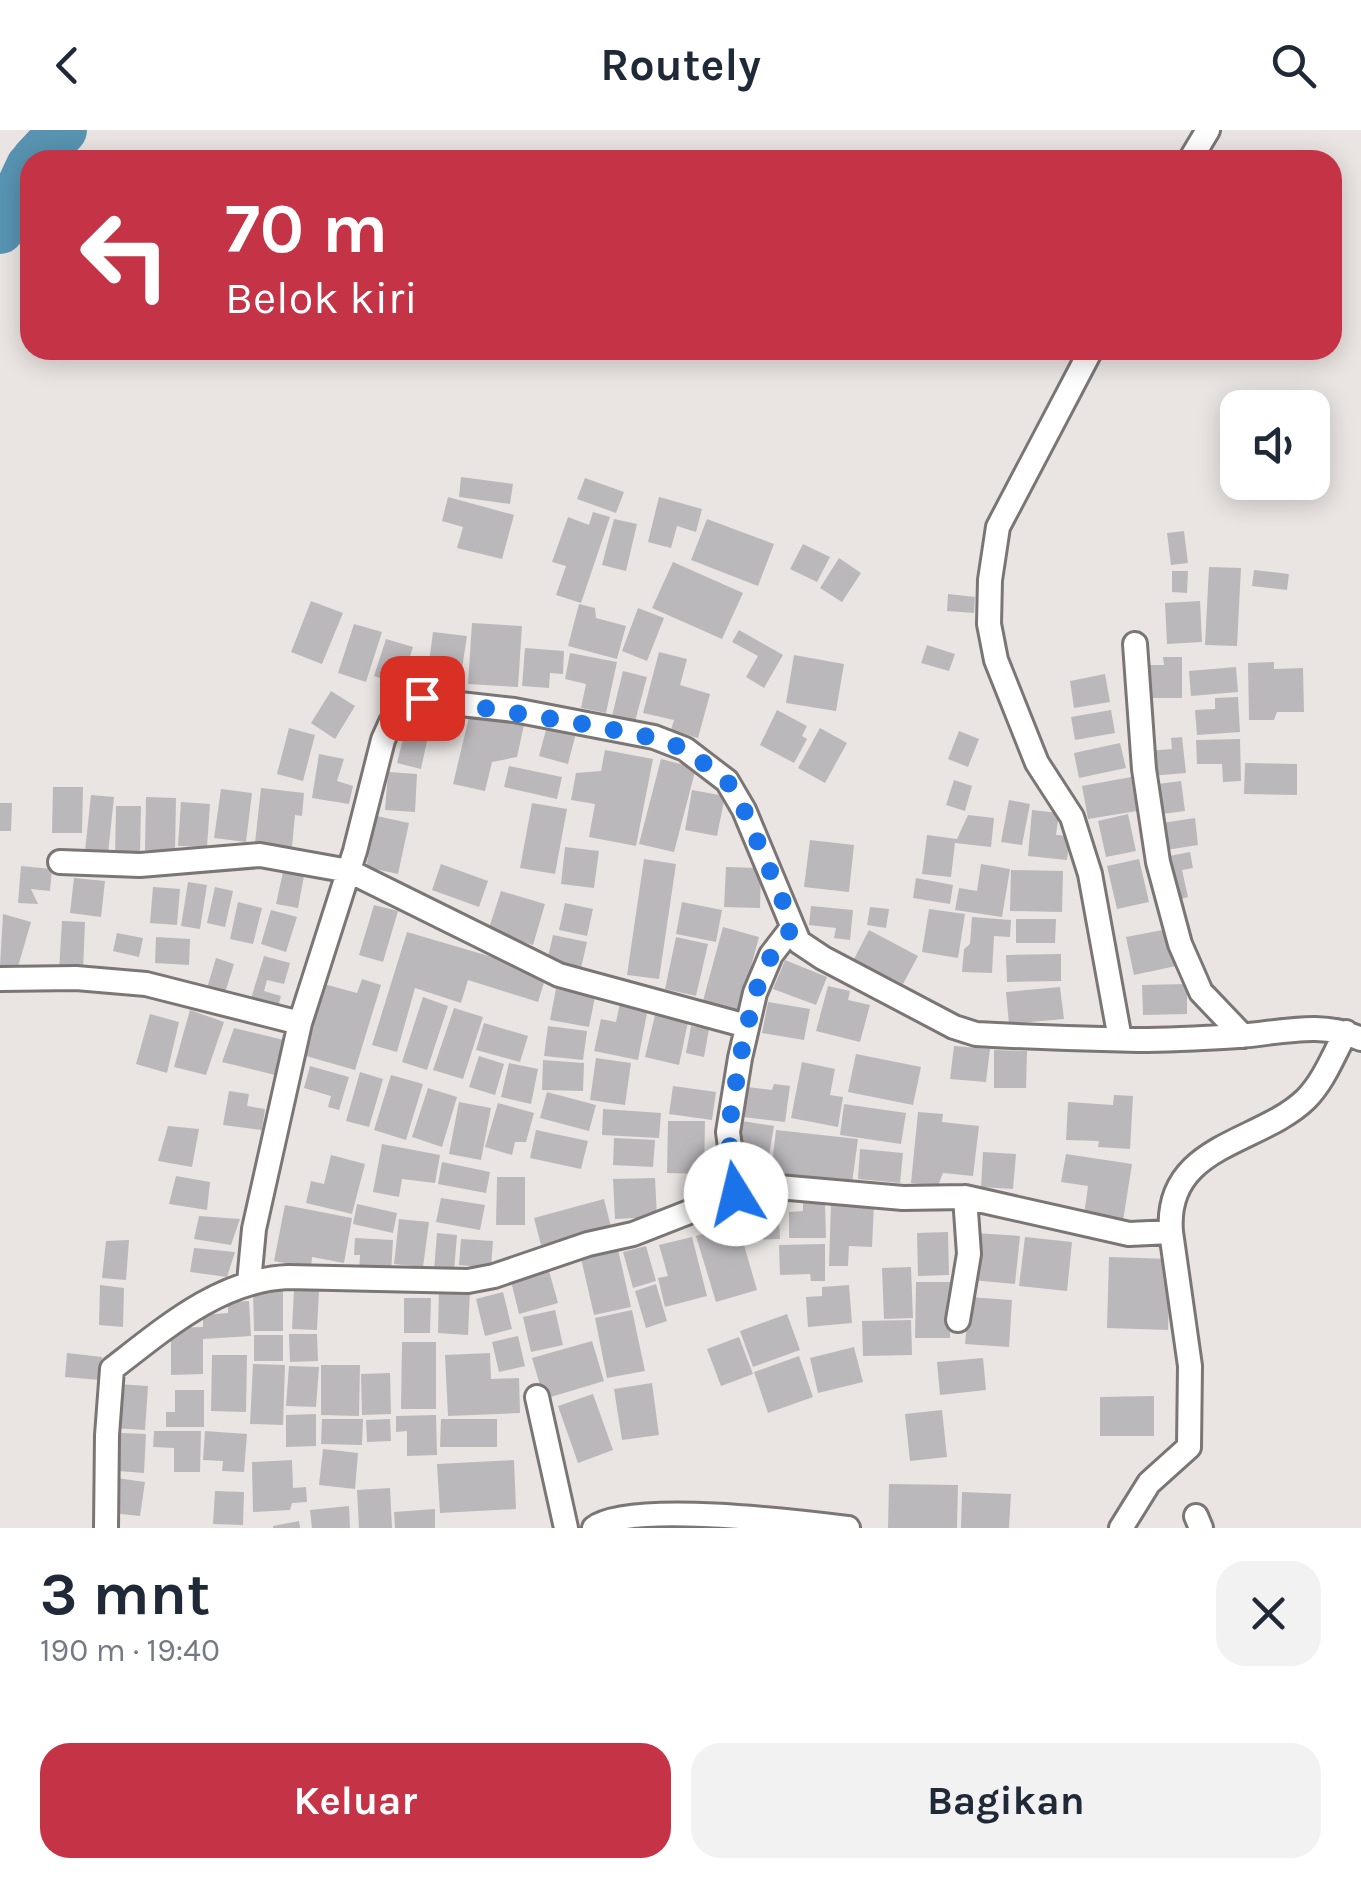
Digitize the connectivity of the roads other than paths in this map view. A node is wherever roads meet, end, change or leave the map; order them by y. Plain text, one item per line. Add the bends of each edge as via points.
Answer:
1 (1086, 360) edge
2 (1135, 644) dead end
3 (60, 862) dead end
4 (349, 871) junction
5 (791, 929) junction
6 (0, 979) edge
7 (300, 1023) junction
8 (747, 1026) junction
9 (1243, 1036) junction
10 (1354, 1036) edge
11 (1120, 1039) junction
12 (736, 1194) junction
13 (965, 1198) junction
14 (1170, 1232) junction
15 (249, 1282) junction
16 (958, 1320) dead end
17 (537, 1397) dead end
18 (106, 1528) edge
19 (566, 1528) edge
20 (594, 1528) edge
21 (848, 1528) edge
22 (1121, 1528) edge

1 - 11 street via 998,527 990,624 996,660 1030,746 1072,817 1090,874
2 - 9 street via 1158,862 1180,944 1201,992
3 - 4 street via 140,865 260,855
4 - 5 street via 383,740 402,710 422,698 584,724 685,749 727,781
4 - 7 street
4 - 8 street via 559,974
5 - 8 street via 771,956
5 - 11 street via 823,958 954,1027 976,1034
6 - 7 street via 146,984
7 - 15 street via 254,1229
8 - 12 street via 728,1132
9 - 10 street via 1293,1029
9 - 11 street
10 - 14 street via 1307,1098 1189,1174 1179,1186
12 - 13 street via 768,1186
12 - 15 street via 633,1234 468,1281 288,1276
13 - 14 street via 1129,1234
13 - 16 street via 969,1254
14 - 22 street via 1190,1366 1190,1448 1149,1483
15 - 18 street via 164,1328 112,1368
17 - 19 street
20 - 21 street via 630,1516 713,1516

